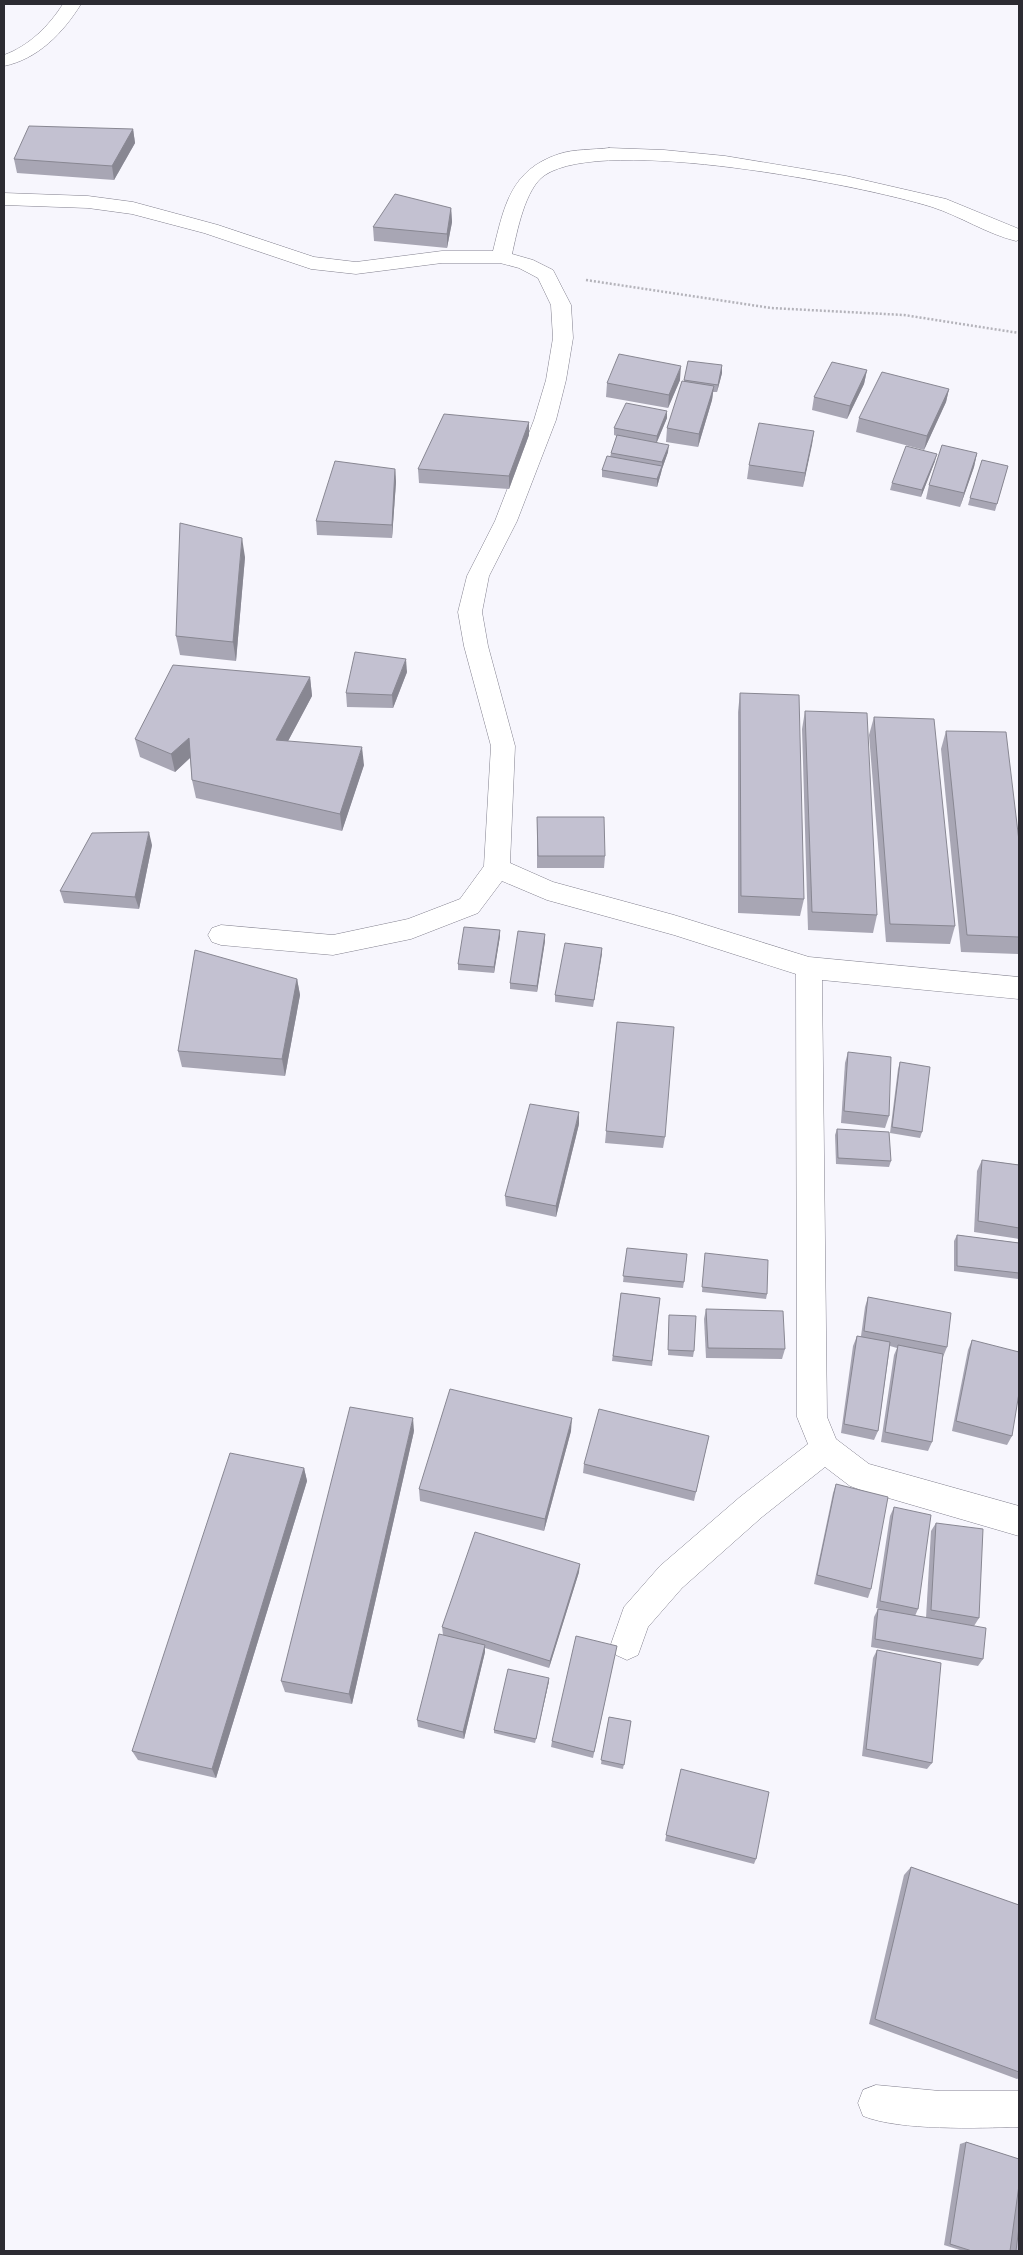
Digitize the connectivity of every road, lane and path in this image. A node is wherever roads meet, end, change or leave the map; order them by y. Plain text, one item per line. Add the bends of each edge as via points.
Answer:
1 (72, 4) edge
2 (4, 61) edge
3 (4, 199) edge
4 (1016, 235) dead end
5 (502, 257) junction
6 (546, 274) junction
7 (1019, 333) edge
8 (497, 868) junction
9 (221, 935) dead end
10 (809, 968) junction
11 (1019, 988) edge
12 (826, 1449) junction
13 (1019, 1521) edge
14 (627, 1644) dead end
15 (876, 2103) dead end
16 (1019, 2109) edge

1 - 2 street via 61,23 46,36
3 - 5 street via 88,202 132,208 211,229 311,263 356,268 442,257
4 - 5 street via 930,200 840,178 649,154 578,155 553,160 538,170 525,186 516,205
5 - 6 street
6 - 7 path via 771,308 904,315
6 - 8 street via 561,305 562,338 556,380 545,420 506,521 478,576 470,612 503,746
8 - 9 street via 469,906 412,929 333,945
8 - 10 street via 547,890 674,925
10 - 11 street
10 - 12 street via 812,1417
12 - 13 street via 861,1476
12 - 14 street via 751,1507 671,1577 635,1618
15 - 16 street via 940,2109

